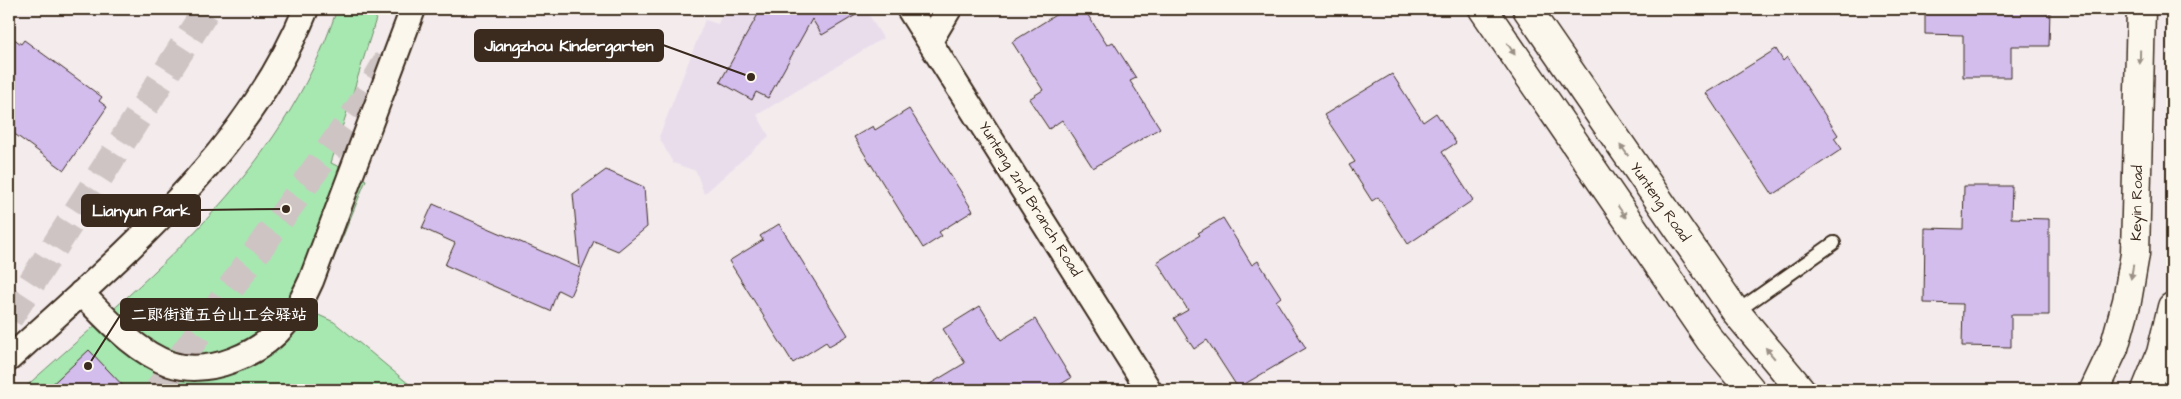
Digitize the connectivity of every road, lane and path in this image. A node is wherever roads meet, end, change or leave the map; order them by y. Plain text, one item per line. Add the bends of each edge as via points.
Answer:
1 (306, 9) edge
2 (413, 9) edge
3 (949, 9) edge
4 (1483, 9) edge
5 (1527, 9) edge
6 (2141, 9) edge
7 (912, 10) edge
8 (930, 41) junction
9 (1834, 243) dead end
10 (81, 293) junction
11 (2172, 307) edge
12 (1736, 312) junction
13 (9, 359) edge
14 (1150, 390) edge
15 (1751, 390) edge
16 (1801, 390) edge
17 (2094, 390) edge
18 (2146, 390) edge

1 - 10 street via 262,93 210,166
2 - 10 street via 311,281 285,324 265,342 240,357 216,364 192,368 170,364 127,338
3 - 8 street
4 -> 15 street via 1710,340
12 -> 5 street, Yunteng Road
6 -> 17 street, Keyin Road via 2136,254 2114,348
7 - 8 street, Yunteng 2nd Branch Road
8 - 14 street, Yunteng 2nd Branch Road
9 - 12 lane
10 - 13 street
11 - 18 street via 2161,353
16 -> 12 street, Yunteng Road

